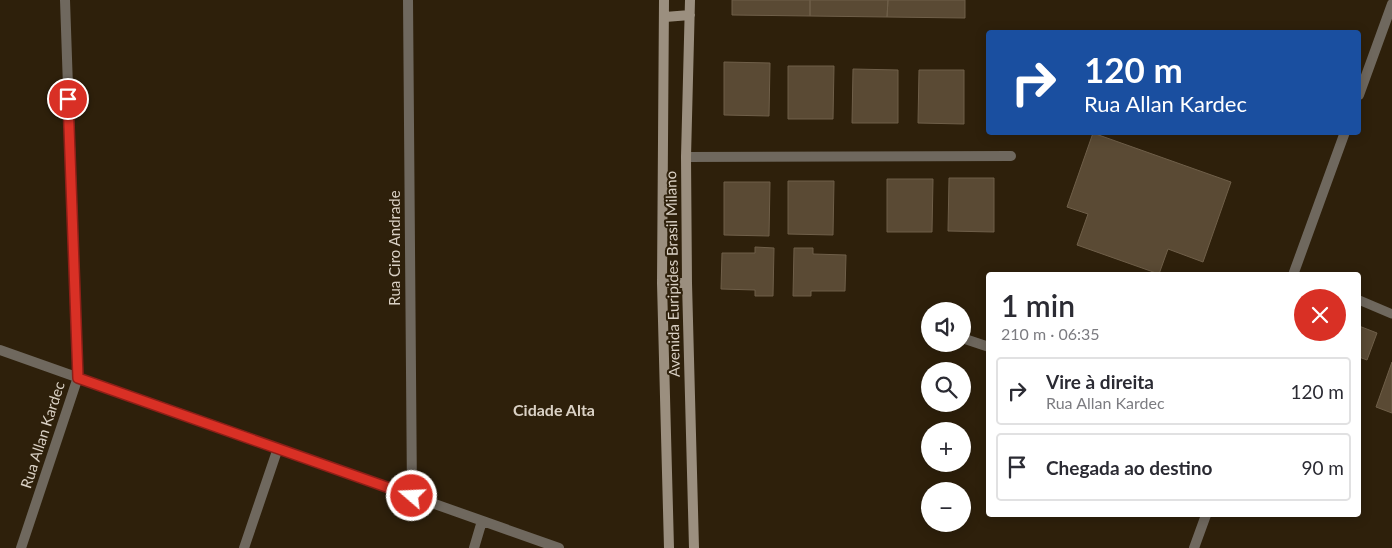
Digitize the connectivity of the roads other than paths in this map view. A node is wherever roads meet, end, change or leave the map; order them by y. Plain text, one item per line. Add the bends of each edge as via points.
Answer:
1 (65, 0) edge
2 (408, 0) edge
3 (664, 0) edge
4 (690, 0) edge
5 (1392, 4) edge
6 (690, 15) junction
7 (664, 17) junction
8 (1361, 89) edge
9 (1344, 135) edge
10 (1011, 156) dead end
11 (686, 157) junction
12 (1295, 272) edge
13 (662, 283) junction
14 (687, 283) junction
15 (1361, 301) edge
16 (1392, 314) edge
17 (971, 341) edge
18 (986, 347) edge
19 (0, 350) edge
20 (78, 378) junction
21 (278, 448) junction
22 (412, 496) junction
23 (1205, 517) edge
24 (482, 521) junction
25 (21, 548) edge
26 (244, 548) edge
27 (474, 548) edge
28 (559, 548) edge
29 (669, 548) edge
30 (694, 548) edge
31 (1194, 548) edge

1 - 20 street, Rua Allan Kardec
2 - 22 street, Rua Ciro Andrade
3 - 7 main road, Avenida Euripides Brasil Milano
4 - 6 main road, Avenida Euripides Brasil Milano
5 - 8 street
6 - 7 main road
6 - 11 main road, Avenida Euripides Brasil Milano
7 - 13 main road, Avenida Euripides Brasil Milano
9 - 12 street
10 - 11 street
11 - 14 main road, Avenida Euripides Brasil Milano
13 - 14 main road
13 - 29 main road, Avenida Euripides Brasil Milano
14 - 30 main road, Avenida Euripides Brasil Milano
15 - 16 lane
17 - 18 street
19 - 20 street
20 - 21 street
20 - 25 street, Rua Allan Kardec
21 - 22 street
21 - 26 street
22 - 24 street
23 - 31 street
24 - 27 street
24 - 28 street

